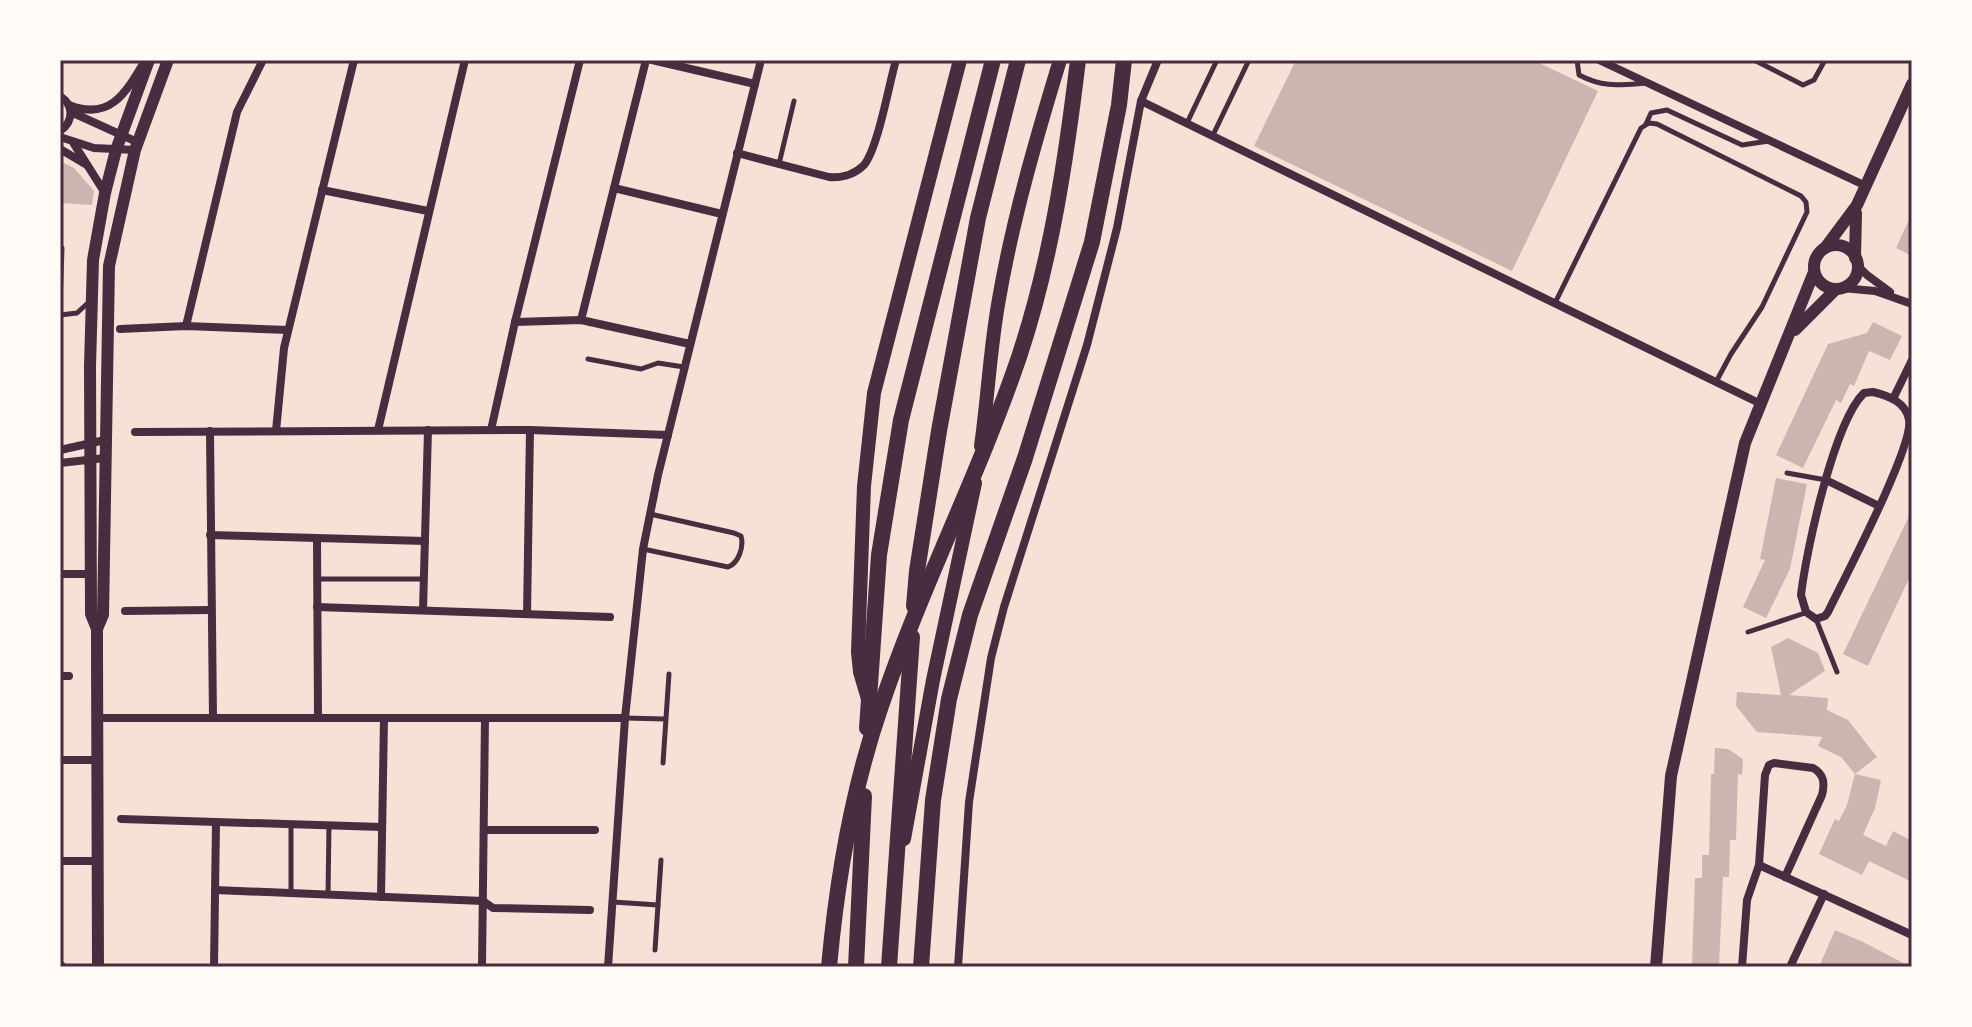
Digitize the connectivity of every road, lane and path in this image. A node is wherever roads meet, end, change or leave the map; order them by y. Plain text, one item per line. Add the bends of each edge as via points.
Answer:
1 (147, 60) edge
2 (168, 60) edge
3 (263, 60) edge
4 (354, 60) edge
5 (465, 60) edge
6 (580, 60) edge
7 (646, 60) edge
8 (652, 60) edge
9 (761, 60) edge
10 (896, 60) edge
11 (960, 60) edge
12 (993, 60) edge
13 (1018, 60) edge
14 (1060, 60) edge
15 (1078, 60) edge
16 (1124, 60) edge
17 (1158, 60) edge
18 (1217, 60) edge
19 (1249, 60) edge
20 (1577, 60) edge
21 (1599, 60) edge
22 (1754, 60) edge
23 (1825, 60) edge
24 (1648, 83) junction
25 (755, 84) junction
26 (1912, 84) edge
27 (60, 96) edge
28 (794, 101) dead end
29 (1141, 101) junction
30 (70, 108) junction
31 (1186, 124) junction
32 (1646, 124) junction
33 (60, 131) edge
34 (121, 132) junction
35 (1212, 136) junction
36 (60, 137) edge
37 (1770, 141) junction
38 (74, 143) junction
39 (136, 146) junction
40 (60, 149) edge
41 (116, 150) junction
42 (737, 153) junction
43 (779, 165) junction
44 (91, 168) junction
45 (1866, 186) junction
46 (614, 188) junction
47 (322, 190) junction
48 (105, 193) junction
49 (1857, 205) junction
50 (428, 211) junction
51 (722, 214) junction
52 (62, 248) dead end
53 (1825, 248) junction
54 (1856, 261) junction
55 (1814, 272) junction
56 (1839, 289) junction
57 (1901, 299) junction
58 (90, 301) junction
59 (1555, 303) junction
60 (1912, 304) edge
61 (60, 305) edge
62 (60, 315) edge
63 (581, 320) junction
64 (515, 322) junction
65 (186, 326) junction
66 (120, 329) dead end
67 (288, 330) junction
68 (1790, 335) junction
69 (690, 344) junction
70 (588, 359) dead end
71 (1912, 360) edge
72 (685, 367) junction
73 (1716, 382) junction
74 (1893, 399) junction
75 (1761, 404) junction
76 (378, 430) junction
77 (428, 430) junction
78 (491, 430) junction
79 (530, 430) junction
80 (210, 431) junction
81 (276, 431) junction
82 (135, 432) dead end
83 (668, 435) junction
84 (105, 440) junction
85 (90, 442) junction
86 (60, 450) edge
87 (105, 458) junction
88 (90, 459) junction
89 (60, 463) edge
90 (1787, 473) dead end
91 (1826, 480) junction
92 (1879, 506) junction
93 (650, 514) junction
94 (210, 535) junction
95 (317, 540) junction
96 (425, 541) junction
97 (643, 549) junction
98 (60, 574) edge
99 (91, 574) junction
100 (317, 579) junction
101 (424, 579) junction
102 (317, 607) junction
103 (210, 610) junction
104 (423, 610) junction
105 (125, 611) dead end
106 (1806, 612) junction
107 (527, 614) junction
108 (610, 617) dead end
109 (1816, 619) junction
110 (97, 629) junction
111 (1748, 632) dead end
112 (1837, 672) dead end
113 (669, 674) dead end
114 (868, 701) junction
115 (97, 718) junction
116 (213, 718) junction
117 (318, 718) junction
118 (384, 718) junction
119 (485, 718) junction
120 (625, 718) junction
121 (665, 719) junction
122 (60, 760) edge
123 (97, 760) junction
124 (663, 763) dead end
125 (121, 819) dead end
126 (216, 822) junction
127 (291, 824) junction
128 (329, 825) junction
129 (382, 827) junction
130 (484, 830) junction
131 (595, 830) dead end
132 (661, 860) dead end
133 (60, 861) edge
134 (97, 861) junction
135 (1759, 865) junction
136 (1785, 877) junction
137 (215, 890) junction
138 (291, 893) junction
139 (1824, 894) junction
140 (328, 895) junction
141 (381, 897) junction
142 (483, 901) junction
143 (613, 902) junction
144 (658, 905) junction
145 (892, 908) junction
146 (590, 910) dead end
147 (1912, 935) edge
148 (655, 950) dead end
149 (98, 967) edge
150 (214, 967) edge
151 (482, 967) edge
152 (608, 967) edge
153 (829, 967) edge
154 (856, 967) edge
155 (889, 967) edge
156 (921, 967) edge
157 (958, 967) edge
158 (1656, 967) edge
159 (1742, 967) edge
160 (1790, 967) edge

1 - 30 street via 129,88 108,106
1 - 34 street
2 - 39 street
3 - 65 street via 233,127
4 - 47 street
5 - 50 street
6 - 64 street
7 - 46 street
8 - 25 street
9 - 25 street
10 - 43 street via 870,155 861,167 835,178
11 - 114 main road via 882,356 870,422 858,652
12 - 114 main road via 901,420 879,555
13 - 145 main road via 978,218 917,571
14 - 145 main road via 1002,283 979,461
15 - 153 main road via 1038,297 992,431 879,709 846,837
16 - 156 main road via 1092,242 970,615 949,699 933,800
17 - 29 street
18 - 31 lane
19 - 35 lane
20 - 24 lane via 1579,75 1595,84
21 - 24 street
22 - 23 lane via 1803,85 1814,80
24 - 37 street
25 - 42 street
26 - 45 street
27 - 30 street
28 - 43 lane
29 - 31 street
29 - 157 street via 1101,297 991,658 969,802
30 - 33 street via 68,123
30 - 34 street
31 - 35 street
32 - 37 lane via 1651,113 1667,110 1742,145
32 - 59 lane
32 - 73 lane via 1657,124 1801,196 1807,205 1762,307
34 - 39 street
34 - 41 street
35 - 59 street
36 - 38 street
37 - 45 street
38 - 41 street
38 - 44 street
39 - 41 street
39 - 84 street via 109,266
40 - 44 street
41 - 48 street
42 - 43 street
42 - 51 street
44 - 48 street
45 - 49 street
46 - 51 street
46 - 63 street
47 - 50 street
47 - 67 street
48 - 58 street
49 - 53 street
49 - 54 street
50 - 76 street
51 - 69 street
52 - 61 lane
53 - 54 street via 1845,247
53 - 55 street via 1815,258
54 - 56 street via 1854,279
54 - 57 street via 1877,284
55 - 56 street via 1822,285
55 - 68 street
56 - 57 street
56 - 68 street
57 - 60 street
58 - 62 lane via 77,313
58 - 85 street
59 - 73 street
63 - 64 street
63 - 69 street
64 - 78 street
65 - 66 street
65 - 67 street
67 - 81 street
68 - 75 street
69 - 72 street
70 - 72 lane via 641,369 658,363
71 - 74 street
72 - 83 street
73 - 75 street
74 - 91 street via 1873,392 1856,401
74 - 92 street via 1907,412 1910,431
75 - 158 street via 1745,443 1671,776
76 - 77 street
76 - 81 street
77 - 78 street
77 - 96 street
78 - 79 street
79 - 83 street
79 - 107 street
80 - 81 street
80 - 82 street
80 - 94 street
83 - 93 street
84 - 85 street
84 - 87 street
85 - 86 street
85 - 88 street
87 - 88 street
87 - 110 street via 103,615
88 - 89 street
88 - 99 street
90 - 91 lane
91 - 92 street
91 - 106 street via 1801,595
92 - 109 street via 1828,612
93 - 97 street
93 - 97 lane via 738,534 742,543 737,561 728,567
94 - 95 street
94 - 103 street
95 - 96 street
95 - 100 street
96 - 101 street
97 - 120 street
98 - 99 street
99 - 110 street via 91,614
100 - 101 lane
100 - 102 street
101 - 104 street
102 - 104 street
102 - 117 street
103 - 105 street
103 - 116 street
104 - 107 street
106 - 109 street
106 - 111 lane
107 - 108 street
109 - 112 lane
110 - 115 street
113 - 121 lane
114 - 154 main road
115 - 116 street
115 - 123 street
116 - 117 street
117 - 118 street
118 - 119 street
118 - 129 street
119 - 120 street
119 - 130 street
120 - 121 lane
120 - 143 street
121 - 124 lane
122 - 123 street
123 - 134 street
125 - 126 street
126 - 127 street
126 - 137 street
127 - 128 street
127 - 138 lane
128 - 129 street
128 - 140 lane
129 - 141 street
130 - 131 street
130 - 142 street
132 - 144 lane
133 - 134 street
134 - 149 street
135 - 136 street
135 - 136 street via 1766,770 1780,762 1813,768 1822,775 1823,788
135 - 159 street via 1747,900
136 - 139 street
137 - 138 street
137 - 150 street
138 - 140 street
139 - 147 street
139 - 160 street
140 - 141 street
141 - 142 street
142 - 146 street via 493,908
142 - 151 street
143 - 144 lane
143 - 152 street
144 - 148 lane
145 - 155 main road

